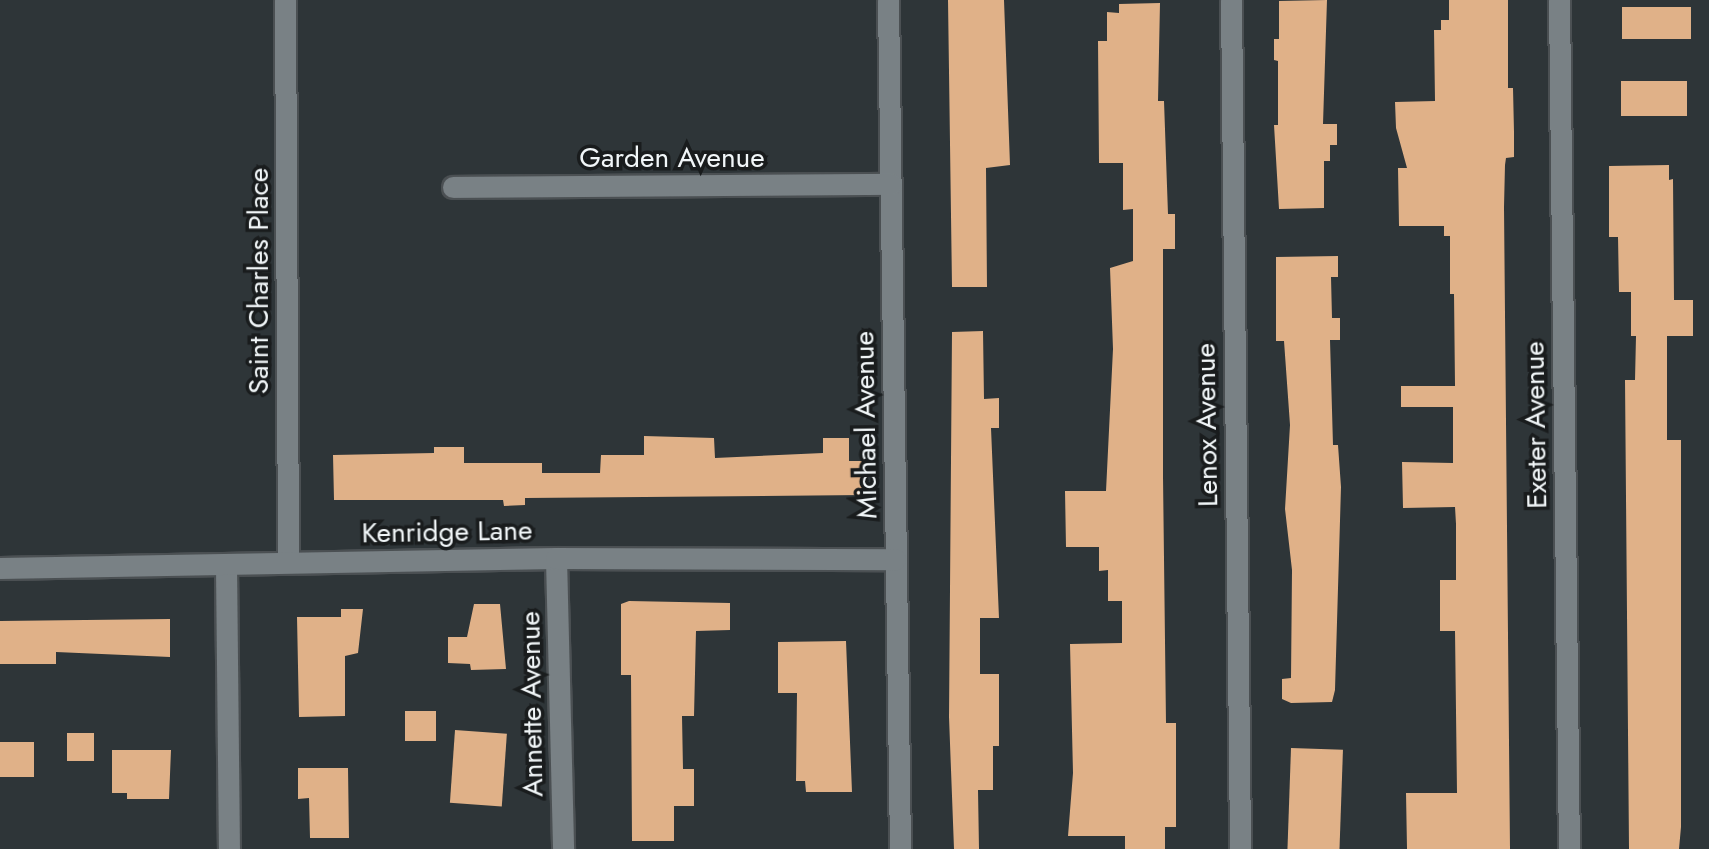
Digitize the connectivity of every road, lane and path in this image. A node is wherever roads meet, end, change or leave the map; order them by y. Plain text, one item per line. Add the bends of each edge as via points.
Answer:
1 (285, 0) edge
2 (888, 0) edge
3 (1231, 0) edge
4 (1559, 0) edge
5 (891, 184) junction
6 (453, 187) dead end
7 (556, 558) junction
8 (895, 559) junction
9 (288, 562) junction
10 (226, 566) junction
11 (0, 568) edge
12 (229, 849) edge
13 (564, 849) edge
14 (900, 849) edge
15 (1240, 849) edge
16 (1569, 849) edge

1 - 9 street, Saint Charles Place
2 - 5 street, Michael Avenue
3 - 15 street, Lenox Avenue
4 - 16 street, Exeter Avenue
5 - 6 street, Garden Avenue
5 - 8 street, Michael Avenue
7 - 8 street, Kenridge Lane
7 - 9 street, Kenridge Lane
7 - 13 street, Annette Avenue
8 - 14 street, Michael Avenue
9 - 10 street, Kenridge Lane
10 - 11 street, Kenridge Lane
10 - 12 street

